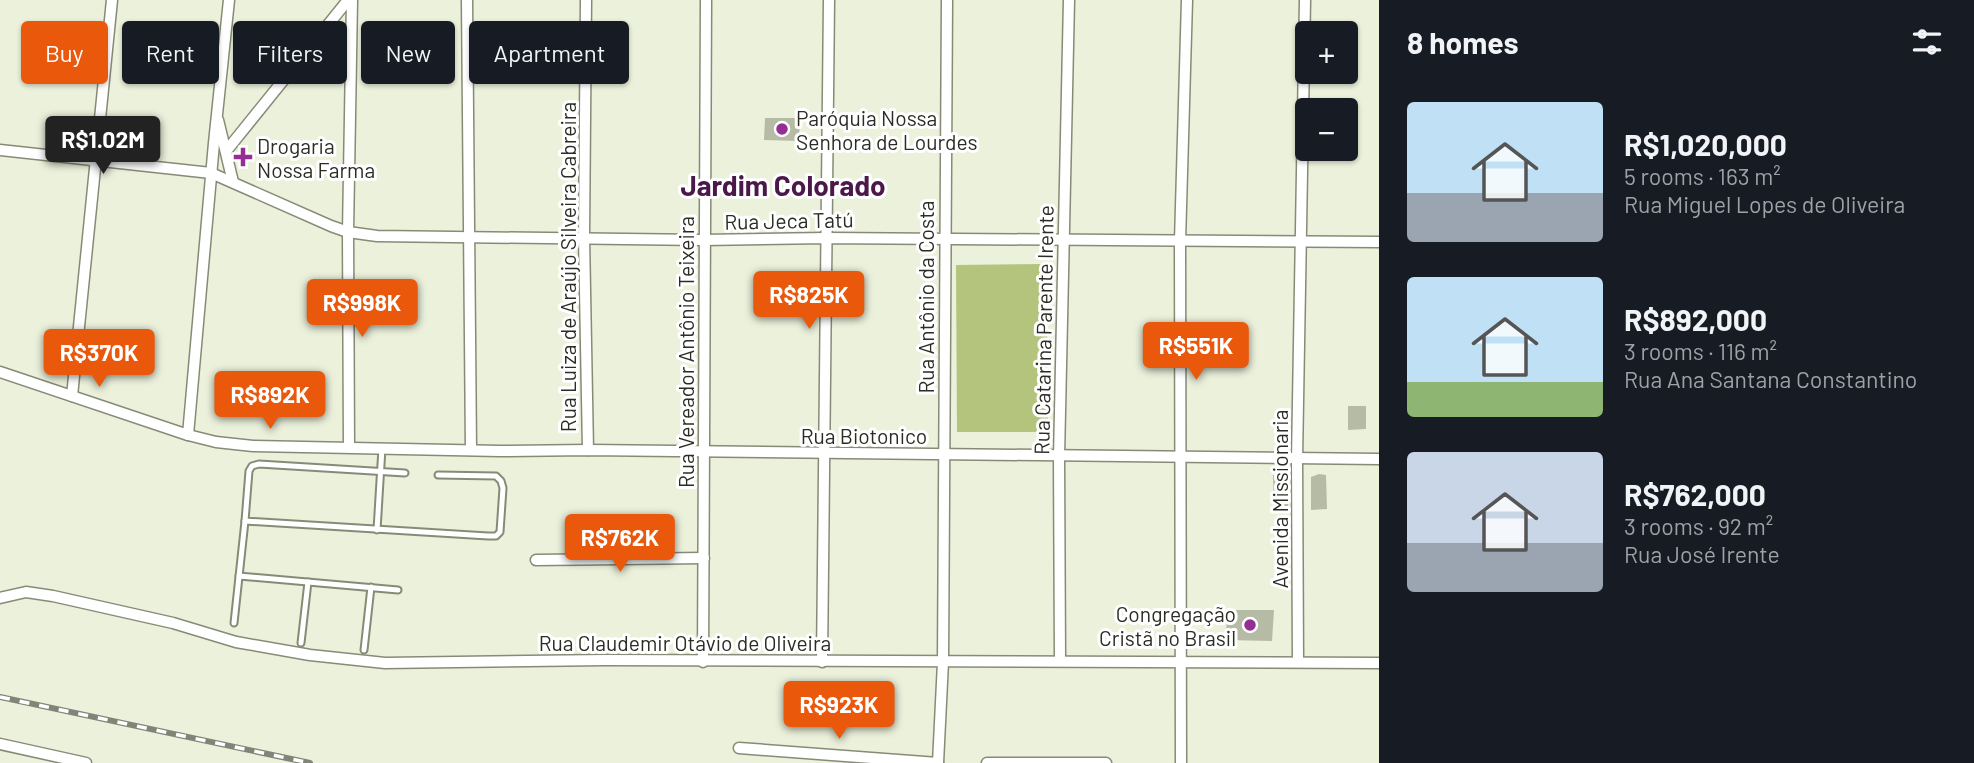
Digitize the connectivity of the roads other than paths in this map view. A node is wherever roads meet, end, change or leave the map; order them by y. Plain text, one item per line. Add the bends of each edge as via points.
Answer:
1 (111, 0) edge
2 (229, 0) edge
3 (350, 0) edge
4 (467, 0) edge
5 (586, 0) edge
6 (706, 0) edge
7 (830, 0) edge
8 (947, 0) edge
9 (1069, 0) edge
10 (1187, 0) edge
11 (1305, 0) edge
12 (217, 116) junction
13 (0, 150) edge
14 (227, 150) junction
15 (96, 160) junction
16 (211, 173) junction
17 (233, 182) junction
18 (348, 232) junction
19 (584, 237) junction
20 (468, 238) junction
21 (825, 238) junction
22 (945, 239) junction
23 (704, 240) junction
24 (1064, 240) junction
25 (1180, 241) junction
26 (1301, 241) junction
27 (1379, 242) edge
28 (0, 372) edge
29 (72, 396) junction
30 (188, 435) junction
31 (349, 447) junction
32 (382, 448) junction
33 (471, 450) junction
34 (588, 450) junction
35 (705, 451) junction
36 (824, 454) junction
37 (944, 454) junction
38 (1059, 457) junction
39 (1181, 457) junction
40 (1379, 458) edge
41 (1297, 459) junction
42 (381, 472) junction
43 (405, 473) dead end
44 (438, 475) dead end
45 (245, 521) junction
46 (377, 530) junction
47 (704, 558) junction
48 (536, 560) dead end
49 (239, 576) junction
50 (308, 582) junction
51 (371, 587) junction
52 (398, 590) dead end
53 (0, 598) edge
54 (234, 623) dead end
55 (300, 643) dead end
56 (364, 650) dead end
57 (1060, 660) junction
58 (1180, 661) junction
59 (703, 662) junction
60 (822, 662) junction
61 (943, 662) junction
62 (1298, 662) junction
63 (1379, 663) edge
64 (0, 744) edge
65 (739, 748) dead end
66 (86, 763) edge
67 (938, 763) edge
68 (987, 763) edge
69 (1106, 763) edge
70 (1181, 763) edge

1 - 15 street
2 - 12 street
3 - 14 street
3 - 18 street
4 - 20 street
5 - 19 street, Rua Luiza de Araújo Silveira Cabreira
6 - 23 street, Rua Vereador Antônio Teixeira
7 - 21 street
8 - 22 street, Rua Antônio da Costa
9 - 24 street, Rua Catarina Parente Irente
10 - 25 street
11 - 26 street, Avenida Missionaria
12 - 14 street
12 - 16 street
13 - 15 street, Rua Jeca Tatú
14 - 17 street
15 - 16 street, Rua Jeca Tatú
15 - 29 street
16 - 17 street, Rua Jeca Tatú
16 - 30 street
17 - 18 street, Rua Jeca Tatú
18 - 20 street, Rua Jeca Tatú
18 - 31 street
19 - 20 street, Rua Jeca Tatú
19 - 23 street, Rua Jeca Tatú
19 - 34 street, Rua Luiza de Araújo Silveira Cabreira
20 - 33 street
21 - 22 street, Rua Jeca Tatú
21 - 23 street, Rua Jeca Tatú
21 - 36 street
22 - 24 street, Rua Jeca Tatú
22 - 37 street, Rua Antônio da Costa
23 - 35 street, Rua Vereador Antônio Teixeira
24 - 25 street, Rua Jeca Tatú
24 - 38 street, Rua Catarina Parente Irente
25 - 26 street, Rua Jeca Tatú
25 - 39 street
26 - 27 street, Rua Jeca Tatú
26 - 41 street, Avenida Missionaria
28 - 29 street, Rua Biotonico
29 - 30 street, Rua Biotonico
30 - 31 street, Rua Biotonico via 253,446
31 - 32 street, Rua Biotonico
32 - 33 street, Rua Biotonico
32 - 42 lane
33 - 34 street, Rua Biotonico
34 - 35 street, Rua Biotonico
35 - 36 street, Rua Biotonico
35 - 47 street, Rua Vereador Antônio Teixeira
36 - 37 street, Rua Biotonico
36 - 60 street
37 - 38 street, Rua Biotonico
37 - 61 street, Rua Antônio da Costa
38 - 39 street, Rua Biotonico
38 - 57 street, Rua Catarina Parente Irente
39 - 41 street, Rua Biotonico
39 - 58 street
40 - 41 street, Rua Biotonico
41 - 62 street, Avenida Missionaria
42 - 43 lane
42 - 45 lane via 251,466
42 - 46 lane
44 - 46 lane via 496,476 503,488 500,532 488,536
45 - 46 lane
45 - 49 lane
47 - 48 street
47 - 59 street, Rua Vereador Antônio Teixeira
49 - 50 lane
49 - 54 lane
50 - 51 lane
50 - 55 lane
51 - 52 lane
51 - 56 lane
53 - 59 street, Rua Claudemir Otávio de Oliveira via 26,592 53,596 236,642 351,660
57 - 58 street, Rua Claudemir Otávio de Oliveira
57 - 61 street, Rua Claudemir Otávio de Oliveira
58 - 62 street, Rua Claudemir Otávio de Oliveira
58 - 70 street
59 - 60 street, Rua Claudemir Otávio de Oliveira
60 - 61 street, Rua Claudemir Otávio de Oliveira
61 - 67 street, Rua Antônio da Costa
62 - 63 street, Rua Claudemir Otávio de Oliveira
64 - 66 street
65 - 67 street
68 - 69 street

